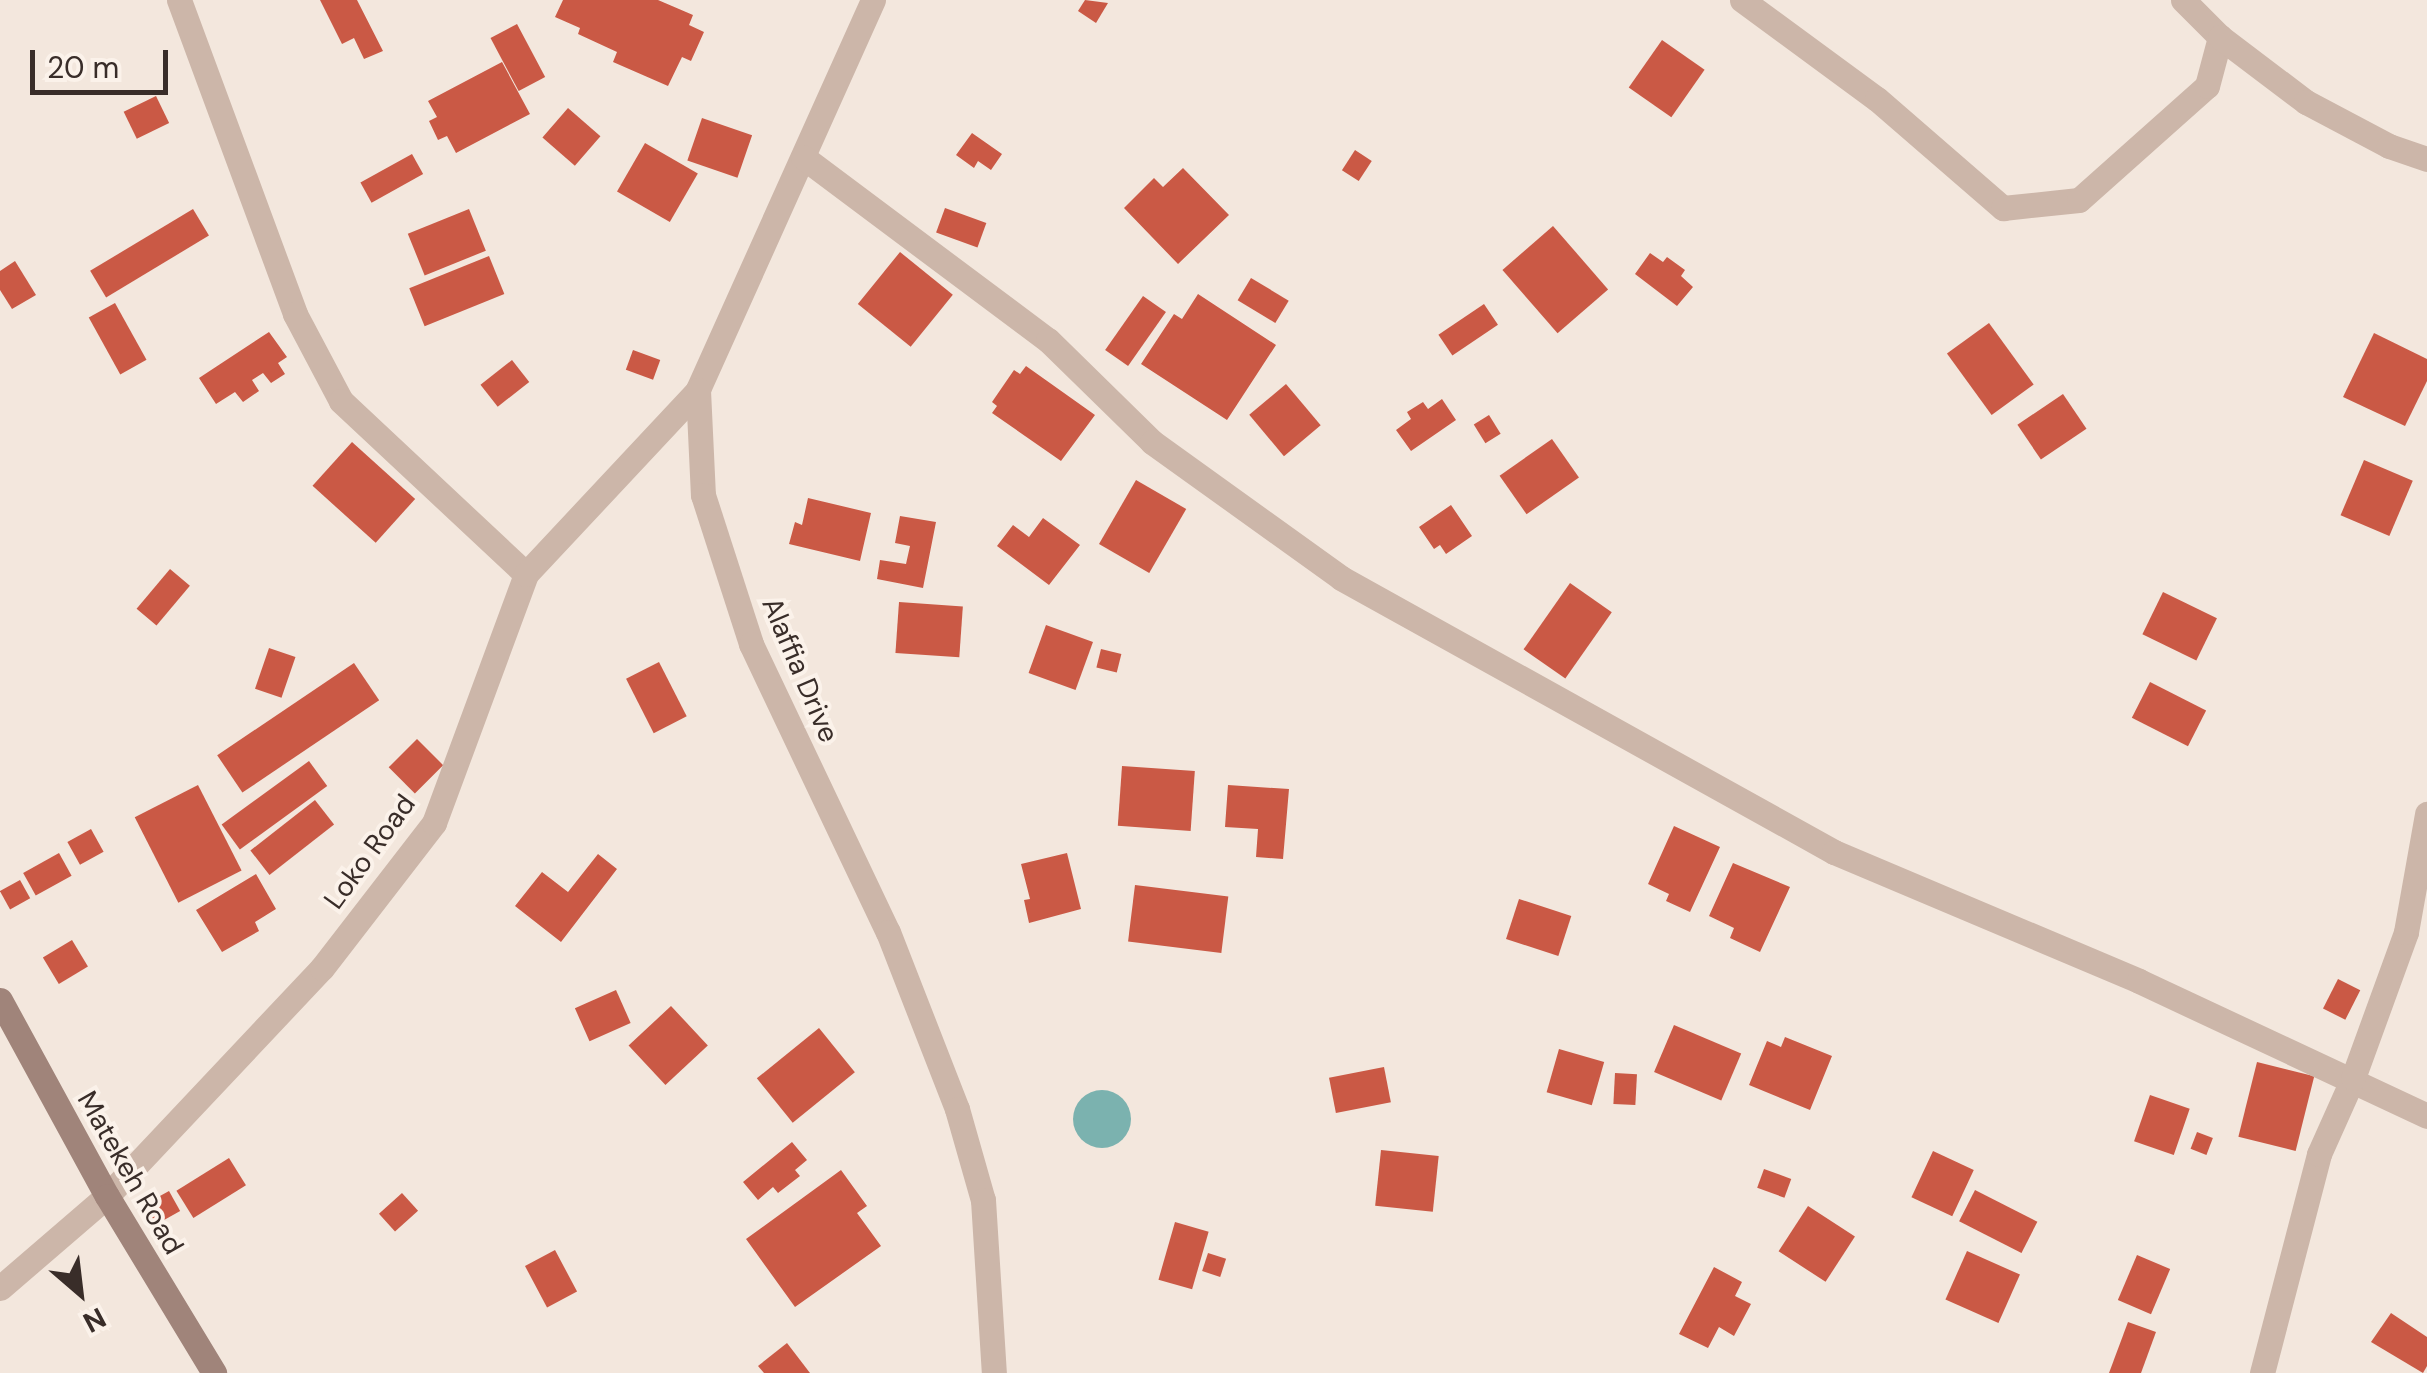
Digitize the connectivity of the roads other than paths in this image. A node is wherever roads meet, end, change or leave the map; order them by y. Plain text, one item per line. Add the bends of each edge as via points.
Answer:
1 (179, 0) edge
2 (874, 0) edge
3 (1742, 0) edge
4 (2183, 0) edge
5 (2220, 37) junction
6 (803, 157) junction
7 (2427, 159) edge
8 (698, 390) junction
9 (526, 574) junction
10 (2427, 814) edge
11 (0, 1000) edge
12 (2353, 1078) junction
13 (2427, 1116) edge
14 (107, 1196) junction
15 (0, 1288) edge
16 (214, 1373) edge
17 (994, 1373) edge
18 (2262, 1373) edge

1 - 9 street via 295,314 341,400
2 - 6 street, Alaffia Drive
3 - 5 street via 1878,99 2002,208 2079,200 2206,86
4 - 5 street
5 - 7 street via 2306,102
6 - 8 street, Alaffia Drive
6 - 12 street via 1048,340 1152,442 1341,578 1834,852
8 - 9 street, Loko Road
8 - 17 street, Alaffia Drive via 703,495 751,644 888,932 957,1109 983,1200
9 - 14 street, Loko Road via 434,823 322,968
10 - 12 street via 2406,932
11 - 14 street, Matekeh Road
12 - 13 street
12 - 18 street via 2320,1154
14 - 15 street, Loko Road
14 - 16 street, Matekeh Road

